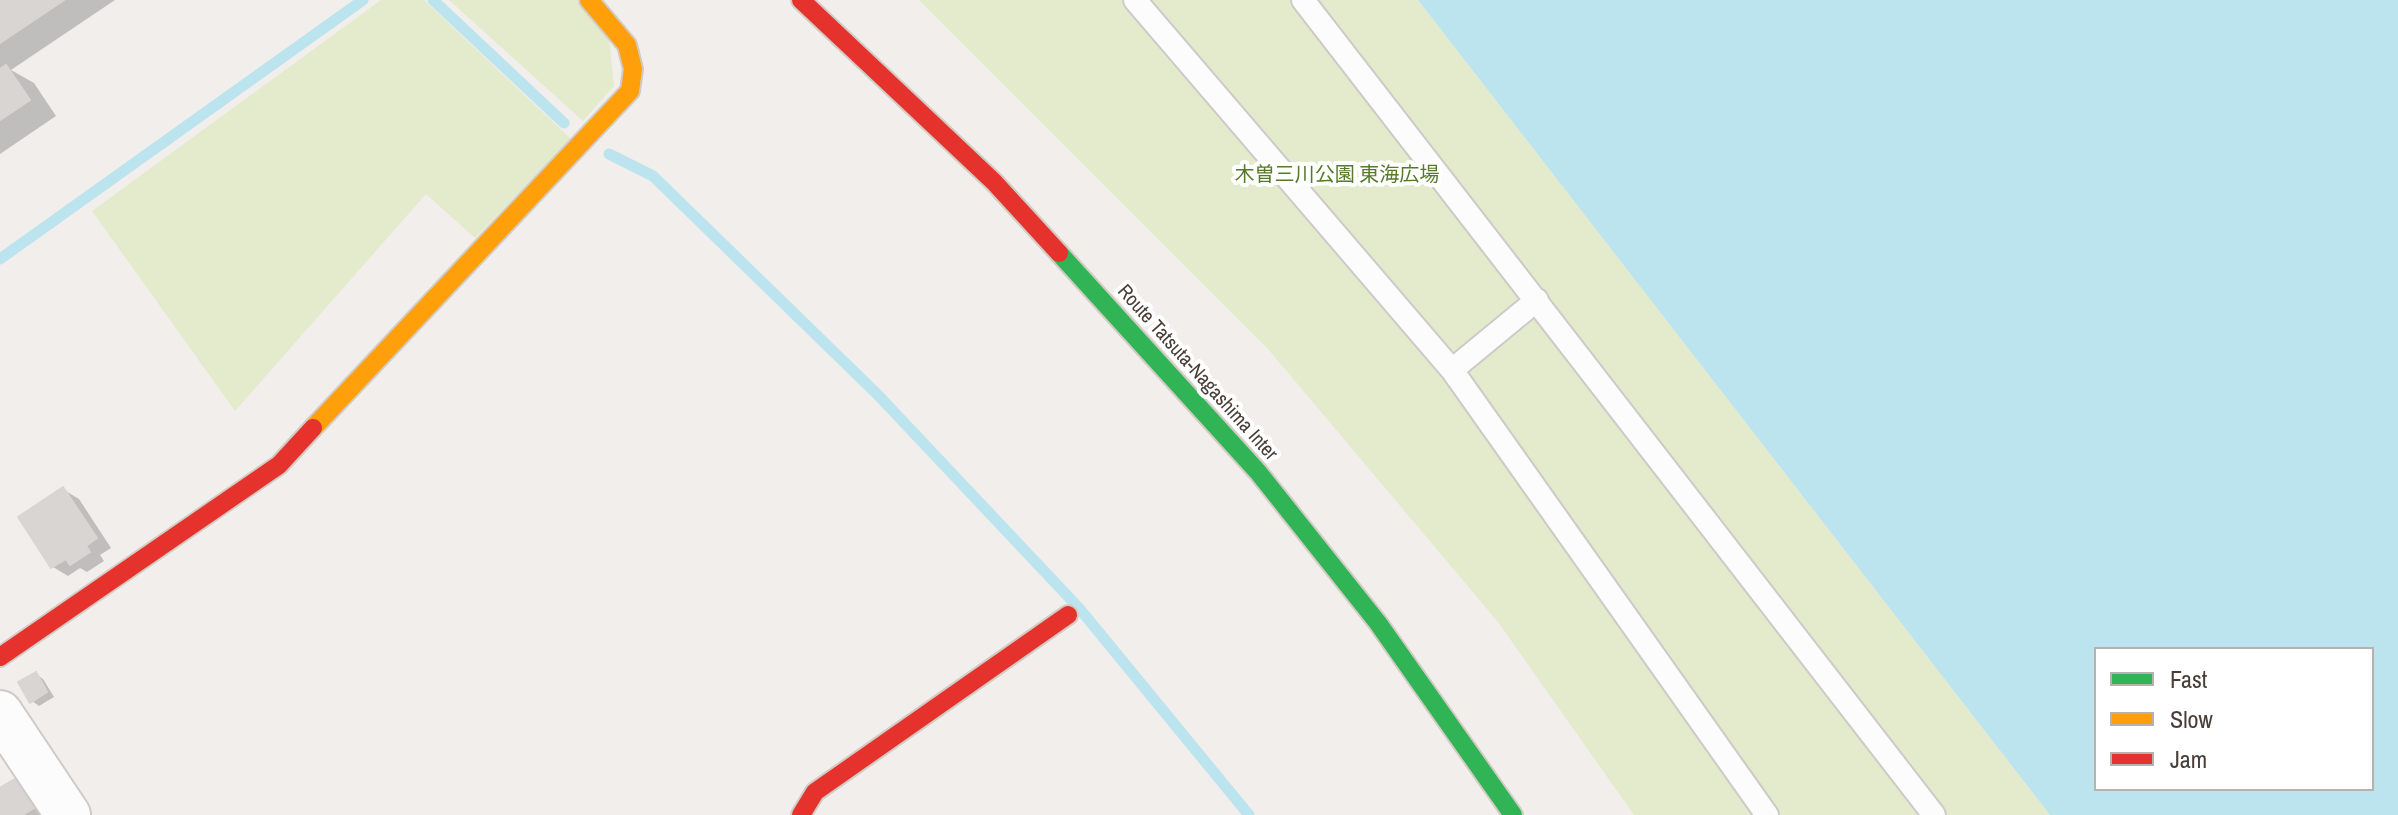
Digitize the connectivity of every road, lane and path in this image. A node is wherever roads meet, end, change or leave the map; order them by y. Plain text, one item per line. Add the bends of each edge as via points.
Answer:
1 (589, 0) edge
2 (801, 0) edge
3 (1135, 0) edge
4 (1303, 0) edge
5 (1537, 300) junction
6 (1452, 370) junction
7 (1068, 615) dead end
8 (0, 657) edge
9 (0, 713) edge
10 (68, 815) edge
11 (801, 815) edge
12 (1513, 815) edge
13 (1767, 815) edge
14 (1934, 815) edge

1 - 8 street via 627,45 633,69 630,91 279,465
2 - 12 street, Route Tatsuta-Nagashima Inter via 994,182 1258,472 1378,623
3 - 6 lane
4 - 5 lane
5 - 6 lane
5 - 14 lane
6 - 13 lane
7 - 11 street via 815,792
9 - 10 street

